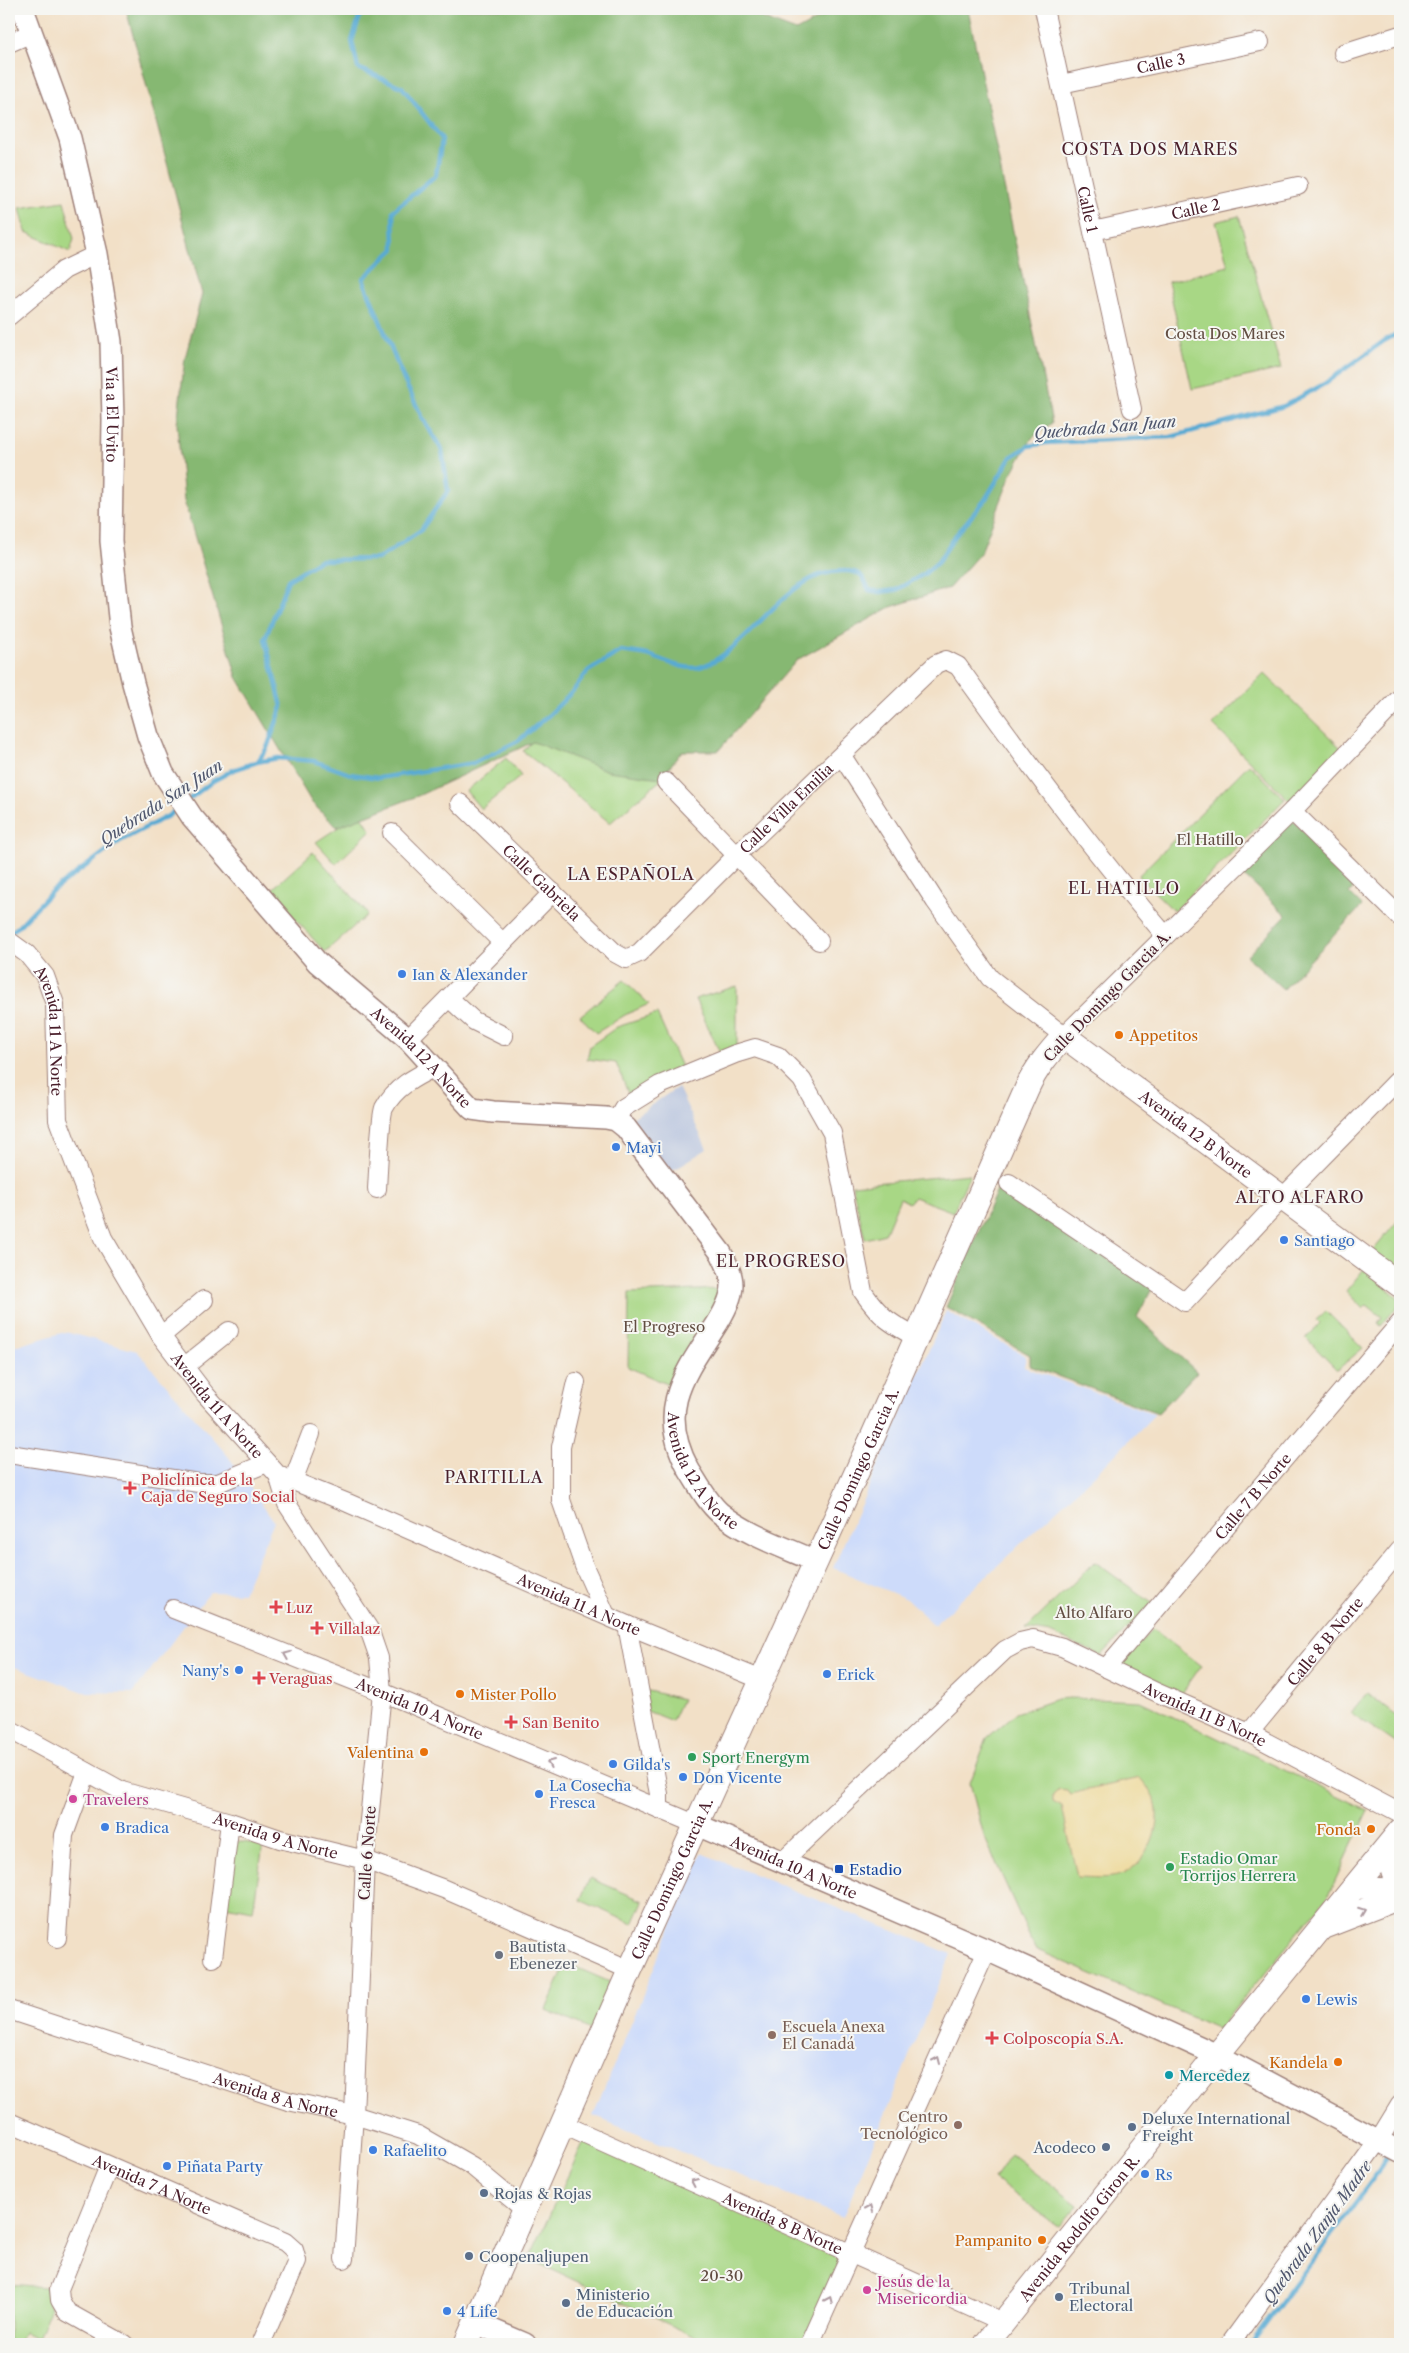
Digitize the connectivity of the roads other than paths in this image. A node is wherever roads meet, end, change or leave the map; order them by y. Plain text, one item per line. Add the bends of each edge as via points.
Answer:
1 (23, 9) edge
2 (1044, 9) edge
3 (32, 33) junction
4 (1400, 35) edge
5 (1260, 42) dead end
6 (9, 43) edge
7 (1343, 53) dead end
8 (1061, 84) junction
9 (1298, 186) dead end
10 (1093, 231) junction
11 (97, 254) junction
12 (9, 316) edge
13 (1132, 409) dead end
14 (1400, 698) edge
15 (842, 756) junction
16 (666, 782) dead end
17 (460, 803) dead end
18 (1292, 811) junction
19 (192, 817) joint
20 (392, 833) dead end
21 (738, 854) junction
22 (553, 892) junction
23 (1400, 917) edge
24 (1166, 935) junction
25 (9, 941) edge
26 (820, 941) dead end
27 (503, 943) junction
28 (626, 959) joint
29 (449, 998) junction
30 (504, 1036) dead end
31 (1064, 1036) junction
32 (408, 1039) junction
33 (435, 1067) junction
34 (1400, 1078) edge
35 (616, 1120) junction
36 (1009, 1183) dead end
37 (377, 1189) dead end
38 (1282, 1198) junction
39 (1400, 1285) edge
40 (204, 1300) dead end
41 (1400, 1323) edge
42 (229, 1331) dead end
43 (161, 1336) junction
44 (917, 1338) junction
45 (184, 1367) junction
46 (576, 1382) dead end
47 (311, 1434) dead end
48 (9, 1454) edge
49 (279, 1473) junction
50 (1400, 1550) edge
51 (815, 1561) junction
52 (173, 1609) dead end
53 (606, 1615) junction
54 (627, 1625) junction
55 (1106, 1668) junction
56 (762, 1680) junction
57 (382, 1692) junction
58 (9, 1729) edge
59 (1249, 1733) junction
60 (87, 1772) junction
61 (659, 1810) junction
62 (1400, 1813) edge
63 (230, 1822) junction
64 (695, 1824) junction
65 (1398, 1833) edge
66 (365, 1860) junction
67 (782, 1862) junction
68 (1400, 1882) edge
69 (1354, 1888) junction
70 (1400, 1888) edge
71 (1400, 1897) edge
72 (1324, 1926) junction
73 (57, 1938) dead end
74 (987, 1950) junction
75 (213, 1958) dead end
76 (630, 1970) junction
77 (9, 2010) edge
78 (1217, 2055) junction
79 (1400, 2105) edge
80 (354, 2115) junction
81 (9, 2122) edge
82 (563, 2124) junction
83 (1388, 2146) edge
84 (109, 2166) junction
85 (526, 2210) junction
86 (850, 2252) junction
87 (344, 2259) dead end
88 (1003, 2322) junction
89 (476, 2323) junction
90 (124, 2344) edge
91 (261, 2344) edge
92 (466, 2344) edge
93 (525, 2344) edge
94 (810, 2344) edge
95 (986, 2344) edge
96 (1230, 2344) edge

1 - 3 street, Vía a El Uvito
2 - 8 street, Calle 1
3 - 6 street
3 - 11 street, Vía a El Uvito via 70,138
4 - 7 street
5 - 8 street, Calle 3
8 - 10 street, Calle 1
9 - 10 street, Calle 2
10 - 13 street, Calle 1
11 - 12 street via 64,270
11 - 19 street, Vía a El Uvito via 112,342 111,541 120,627 148,736 163,773
14 - 18 street, Calle Domingo Garcia A.
15 - 21 street, Calle Villa Emilia
15 - 24 street, Calle Villa Emilia via 936,664 946,660 958,666 1096,853
15 - 31 street via 935,901 990,978
16 - 21 street
17 - 22 street, Calle Gabriela
18 - 23 street
18 - 24 street, Calle Domingo Garcia A.
19 - 32 street, Avenida 12 A Norte via 317,962
20 - 27 street
21 - 26 street
21 - 28 street, Calle Villa Emilia via 638,953
22 - 27 street
22 - 28 street, Calle Gabriela via 615,953
24 - 31 street, Calle Domingo Garcia A.
25 - 43 street, Avenida 11 A Norte via 27,954 45,976 55,1004 58,1120 103,1238
27 - 29 street
29 - 30 street via 474,1021
29 - 32 street
31 - 38 main road, Avenida 12 B Norte
31 - 44 main road, Calle Domingo Garcia A. via 1032,1076
32 - 33 street, Avenida 12 A Norte
33 - 35 street, Avenida 12 A Norte via 472,1109
33 - 37 street via 410,1079 383,1109
34 - 38 street
35 - 44 street via 623,1108 660,1085 735,1054 755,1048 778,1056 802,1080 832,1133 863,1292 877,1312
35 - 51 street, Avenida 12 A Norte via 626,1128 721,1254 732,1283 732,1292 720,1320 689,1366 677,1395 673,1419 686,1464 700,1490 719,1512 757,1535
36 - 38 street via 1185,1302
38 - 39 main road, Avenida 12 B Norte
40 - 43 street
41 - 55 street, Calle 7 B Norte
42 - 45 street
43 - 45 street, Avenida 11 A Norte
44 - 51 main road, Calle Domingo Garcia A.
45 - 49 street, Avenida 11 A Norte
46 - 53 street via 561,1447 560,1500
47 - 49 street
48 - 49 street via 199,1483
49 - 53 street, Avenida 11 A Norte
49 - 57 street, Calle 6 Norte via 287,1504 369,1629 379,1658
50 - 59 street, Calle 8 B Norte
51 - 56 main road, Calle Domingo Garcia A.
57 -> 52 street, Avenida 10 A Norte
53 - 54 street, Avenida 11 A Norte
54 - 56 street, Avenida 11 A Norte
54 - 61 street via 660,1794
55 - 59 street, Avenida 11 B Norte
55 - 67 street, Avenida 11 B Norte via 1062,1647 1033,1639 1005,1650
56 - 64 main road, Calle Domingo Garcia A.
61 -> 57 street, Avenida 10 A Norte
57 - 66 street, Calle 6 Norte
58 - 60 street, Avenida 9 A Norte
59 - 62 street, Avenida 11 B Norte
60 - 63 street, Avenida 9 A Norte via 122,1792
60 - 73 street via 64,1835
61 - 64 street, Avenida 10 A Norte
63 - 66 street, Avenida 9 A Norte
63 - 75 street
64 - 67 street, Avenida 10 A Norte
64 - 76 main road, Calle Domingo Garcia A.
65 - 68 main road via 1391,1854 1391,1869
65 - 69 main road, Avenida Rodolfo Giron R.
66 - 76 street, Avenida 9 A Norte via 444,1889
66 - 80 street, Calle 6 Norte
67 - 74 street, Avenida 10 A Norte
69 - 70 street
69 - 72 main road, Avenida Rodolfo Giron R.
72 -> 71 main road
72 - 78 main road, Avenida Rodolfo Giron R.
74 - 78 street, Avenida 10 A Norte
86 -> 74 street
76 - 82 main road, Calle Domingo Garcia A.
77 - 80 street, Avenida 8 A Norte via 288,2101
78 - 83 street, Avenida 10 A Norte
78 - 88 main road, Avenida Rodolfo Giron R.
79 - 83 street
80 - 85 street, Avenida 8 A Norte via 418,2135 441,2147 472,2166
80 - 87 street, Calle 6 Norte
81 - 84 street, Avenida 7 A Norte
82 - 85 main road, Calle Domingo Garcia A.
86 -> 82 street, Avenida 8 B Norte
83 - 96 street
84 - 90 street via 59,2289 60,2300 67,2312
84 - 91 street, Avenida 7 A Norte via 285,2242 294,2250 297,2261
85 - 89 main road, Calle Domingo Garcia A.
86 - 88 street, Avenida 8 B Norte
94 -> 86 street
88 - 95 main road, Avenida Rodolfo Giron R.
89 - 92 main road, Calle Domingo Garcia A.
89 - 93 street

